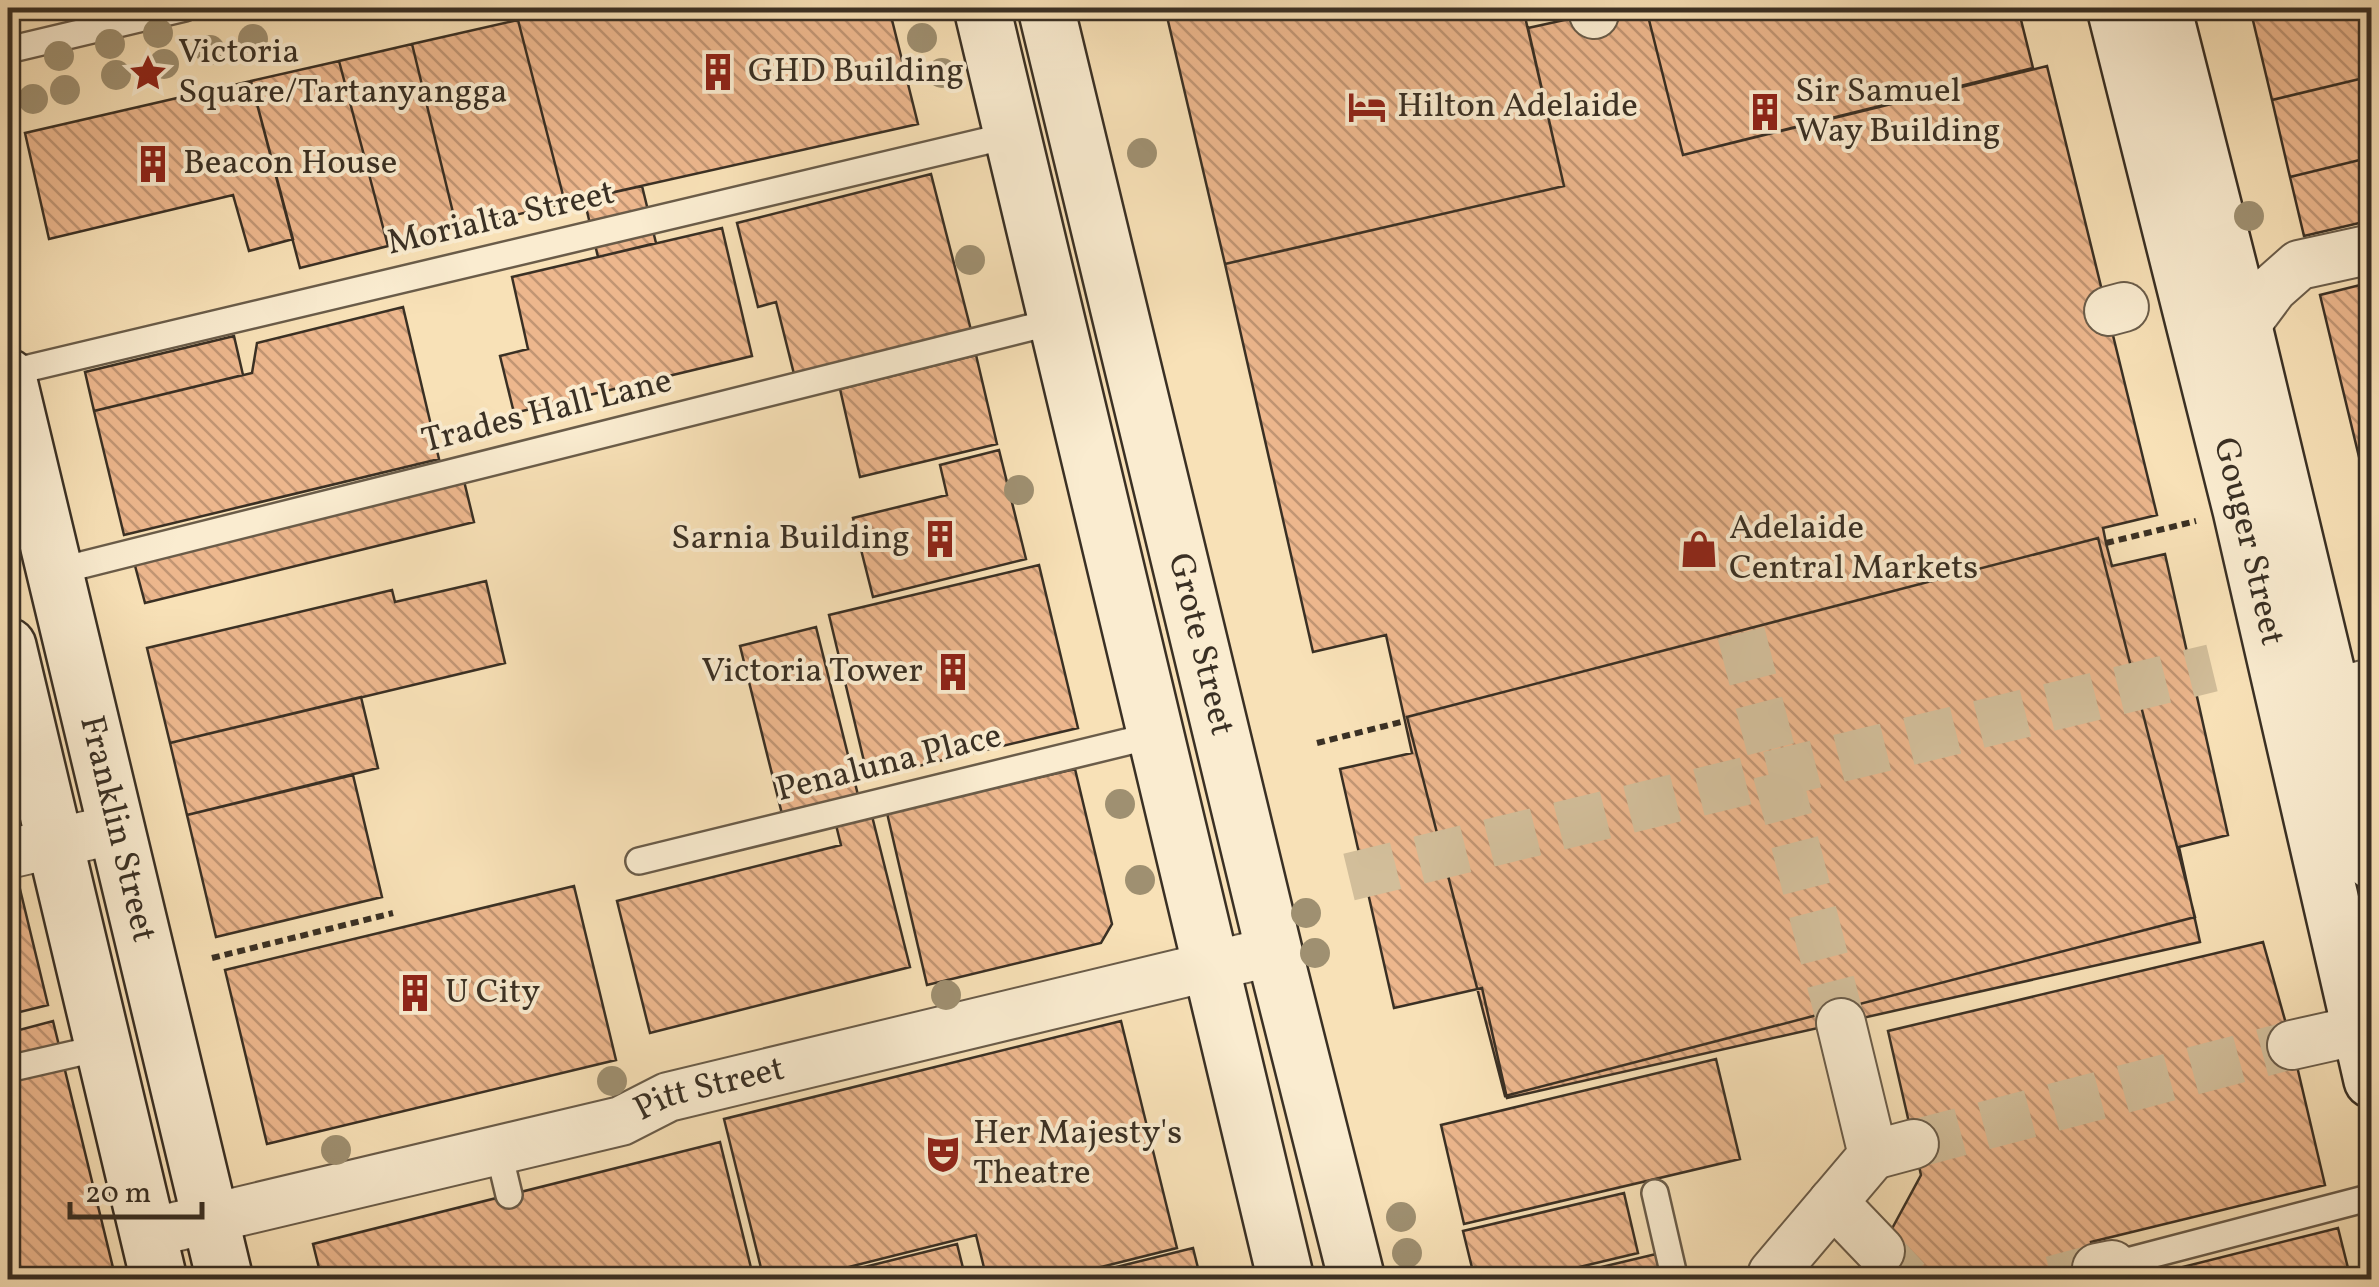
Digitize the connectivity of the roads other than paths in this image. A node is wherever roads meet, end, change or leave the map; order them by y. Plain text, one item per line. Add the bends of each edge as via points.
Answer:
1 (185, 8) edge
2 (982, 8) edge
3 (1046, 8) edge
4 (2114, 8) edge
5 (2163, 8) edge
6 (8, 50) edge
7 (1011, 135) junction
8 (2372, 249) edge
9 (1056, 321) junction
10 (2244, 327) junction
11 (8, 375) edge
12 (54, 572) junction
13 (8, 646) edge
14 (2351, 688) edge
15 (1156, 735) junction
16 (116, 829) junction
17 (31, 849) edge
18 (639, 860) dead end
19 (2372, 861) edge
20 (1274, 951) junction
21 (1212, 968) junction
22 (1840, 1023) tunnel mouth
23 (2292, 1044) tunnel mouth
24 (104, 1047) junction
25 (2365, 1055) edge
26 (8, 1069) edge
27 (498, 1149) junction
28 (1655, 1194) dead end
29 (509, 1195) dead end
30 (2372, 1197) edge
31 (1833, 1202) junction
32 (210, 1217) junction
33 (1880, 1251) tunnel mouth
34 (154, 1256) edge
35 (2105, 1266) tunnel mouth
36 (225, 1280) edge
37 (1286, 1280) edge
38 (1357, 1280) edge
39 (1675, 1280) edge
40 (1774, 1280) edge

1 - 6 lane
2 - 7 street, Grote Street
3 - 20 street, Grote Street
4 - 25 street, Gouger Street via 2240,510
5 - 10 street, Gouger Street
7 - 9 street, Grote Street
7 - 11 lane, Morialta Street
8 - 10 street via 2298,265
9 - 12 lane, Trades Hall Lane
9 - 15 street, Grote Street
10 - 14 street, Gouger Street
11 - 12 street, Franklin Street
12 - 16 street, Franklin Street
13 - 17 street, Franklin Street
14 - 19 street, Gouger Street
15 - 18 lane, Penaluna Place
15 - 21 street, Grote Street
16 - 17 street
16 - 32 street, Franklin Street
17 - 24 street, Franklin Street
20 - 21 street, Pitt Street
20 - 38 street, Grote Street
21 - 27 street, Pitt Street via 668,1097 621,1120
21 - 37 street, Grote Street
22 - 31 street via 1893,1150
23 - 25 street
24 - 26 lane
24 - 34 street, Franklin Street
27 - 29 lane
27 - 32 street, Pitt Street
28 - 39 lane
30 - 35 lane
31 - 33 street
31 - 40 street via 1773,1273
32 - 34 street, Pitt Street
32 - 36 street, Franklin Street

